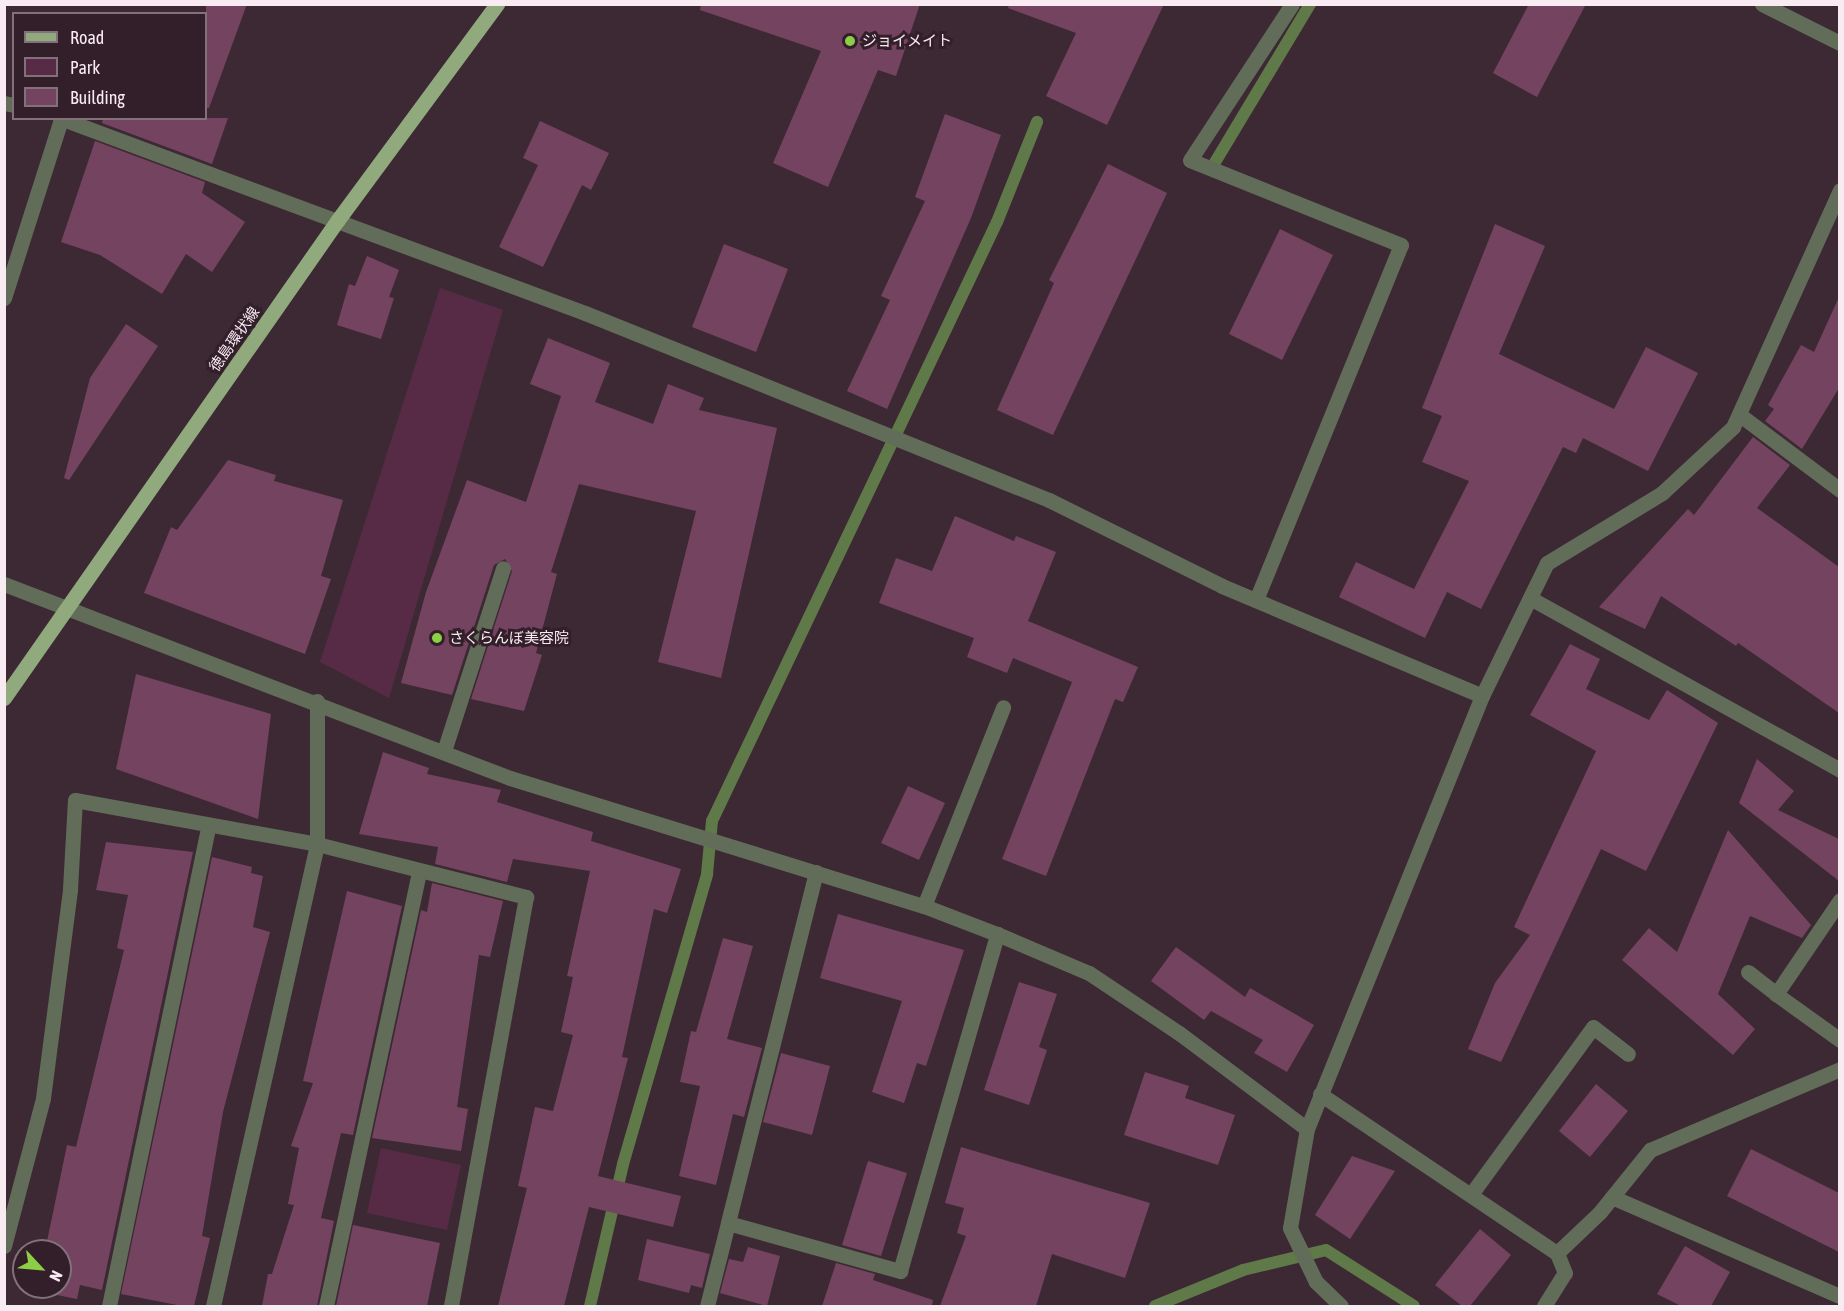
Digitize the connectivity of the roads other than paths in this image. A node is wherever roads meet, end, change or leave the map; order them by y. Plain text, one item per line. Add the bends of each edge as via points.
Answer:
1 (497, 4) edge
2 (1292, 4) edge
3 (1762, 4) edge
4 (1839, 43) edge
5 (60, 120) edge
6 (63, 120) edge
7 (1839, 193) edge
8 (337, 221) junction
9 (4, 298) edge
10 (1740, 415) junction
11 (1839, 490) edge
12 (503, 568) dead end
13 (4, 584) edge
14 (1530, 598) junction
15 (1256, 600) junction
16 (69, 607) junction
17 (1482, 696) junction
18 (4, 698) edge
19 (317, 701) junction
20 (1003, 707) dead end
21 (444, 751) junction
22 (1839, 770) edge
23 (209, 825) junction
24 (317, 844) junction
25 (419, 872) junction
26 (816, 872) junction
27 (1839, 900) edge
28 (924, 906) junction
29 (997, 934) junction
30 (1748, 972) dead end
31 (1776, 994) junction
32 (1839, 1040) edge
33 (1628, 1054) dead end
34 (1839, 1069) edge
35 (1320, 1094) junction
36 (1307, 1130) junction
37 (1472, 1193) junction
38 (1612, 1197) junction
39 (728, 1223) junction
40 (4, 1246) edge
41 (1557, 1253) junction
42 (1839, 1296) edge
43 (109, 1306) edge
44 (213, 1306) edge
45 (326, 1306) edge
46 (451, 1306) edge
47 (706, 1306) edge
48 (1341, 1306) edge
49 (1544, 1306) edge

1 - 8 main road, 徳島環状線
2 - 15 street via 1190,160 1401,245
3 - 4 street
5 - 9 street
6 - 8 street
7 - 10 street
8 - 15 street via 585,313 1049,500
8 - 16 main road, 徳島環状線
10 - 11 street
10 - 14 street via 1733,427 1662,494 1547,563
12 - 21 street
13 - 16 street
14 - 17 street
14 - 22 street
15 - 17 street
16 - 18 main road, 徳島環状線
16 - 19 street
17 - 35 street
19 - 21 street
19 - 24 street
20 - 28 street
21 - 26 street via 510,778
23 - 24 street
23 - 40 street via 75,800 70,889 43,1098
23 - 43 street
24 - 25 street
24 - 44 street
25 - 45 street
25 - 46 street via 526,897
26 - 28 street
26 - 39 street
27 - 31 street
28 - 29 street
29 - 36 street via 1089,973 1179,1032
29 - 39 street via 900,1271
30 - 31 street
31 - 32 street
33 - 37 street via 1593,1027
34 - 38 street via 1650,1150
35 - 36 street
35 - 37 street
36 - 48 street via 1290,1228 1316,1282
37 - 41 street
38 - 41 street
38 - 42 street
39 - 47 street
41 - 49 street via 1565,1273

